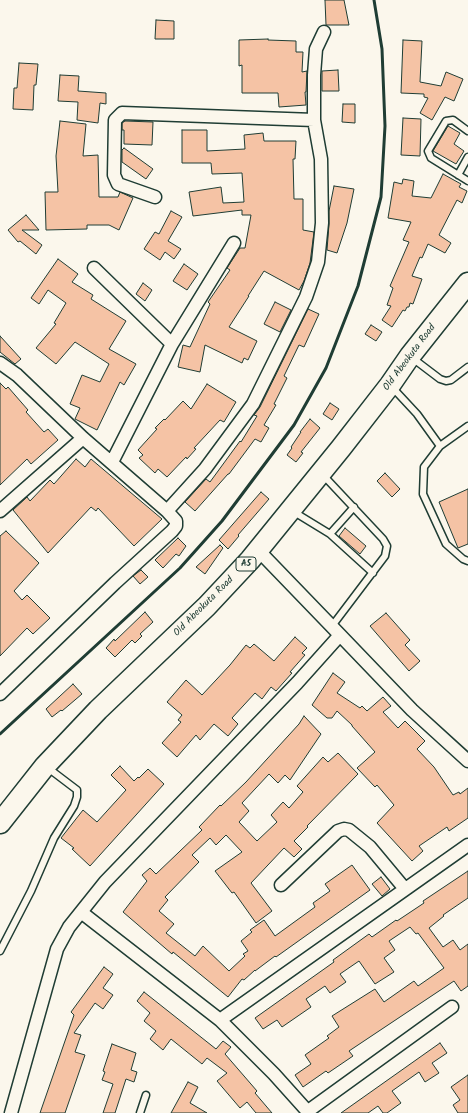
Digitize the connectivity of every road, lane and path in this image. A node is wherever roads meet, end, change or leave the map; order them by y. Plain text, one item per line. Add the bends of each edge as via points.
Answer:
1 (324, 32) dead end
2 (314, 120) junction
3 (468, 131) edge
4 (468, 157) edge
5 (458, 175) junction
6 (468, 181) edge
7 (155, 197) dead end
8 (234, 244) dead end
9 (94, 268) dead end
10 (468, 283) edge
11 (172, 344) junction
12 (410, 356) junction
13 (0, 363) edge
14 (468, 367) edge
15 (390, 385) junction
16 (468, 426) edge
17 (83, 438) junction
18 (440, 446) junction
19 (112, 462) junction
20 (321, 473) junction
21 (354, 507) junction
22 (167, 510) junction
23 (291, 510) junction
24 (0, 511) edge
25 (330, 534) junction
26 (258, 550) junction
27 (468, 561) edge
28 (373, 573) junction
29 (332, 626) junction
30 (340, 635) junction
31 (0, 694) edge
32 (468, 761) edge
33 (45, 766) junction
34 (0, 823) edge
35 (468, 845) edge
36 (281, 884) dead end
37 (405, 890) junction
38 (81, 912) junction
39 (0, 951) edge
40 (452, 1007) dead end
41 (220, 1020) junction
42 (146, 1094) dead end
43 (309, 1112) edge
44 (11, 1113) edge
45 (140, 1113) edge

1 - 2 street via 316,48
2 - 7 street via 122,114 115,120 114,175 118,184
2 - 22 street via 321,159 322,223 318,262 306,297 253,404 205,469
3 - 5 lane via 453,120 446,121 428,151 431,158
4 - 5 lane
5 - 6 lane
8 - 11 street
9 - 11 street
10 - 12 highway, Old Abeokuta Road / A5
11 - 19 street
12 - 14 lane via 446,381
12 - 15 highway, Old Abeokuta Road / A5
13 - 17 street via 17,374
15 - 18 lane via 417,414
15 - 20 highway, Old Abeokuta Road / A5
16 - 18 lane
17 - 19 street
17 - 24 street
18 - 27 lane via 424,468 423,494 446,544
19 - 22 street
20 - 21 lane
20 - 23 highway, Old Abeokuta Road / A5
21 - 25 lane
21 - 28 lane via 387,546 385,556
22 - 31 street via 176,521 172,531
23 - 25 lane
23 - 26 highway, Old Abeokuta Road / A5
25 - 28 lane
26 - 29 street
26 - 33 highway, Old Abeokuta Road / A5 via 207,606 98,710
28 - 29 lane
29 - 30 street
30 - 32 street via 412,710
30 - 38 street via 298,683 105,882
33 - 34 highway, Old Abeokuta Road / A5
33 - 39 lane via 77,790 77,797 54,838 31,891
35 - 37 street
36 - 37 street via 338,831 344,829 349,830 370,847
37 - 41 street
38 - 41 street
38 - 44 street via 57,949
40 - 43 street
41 - 43 street
42 - 45 lane

